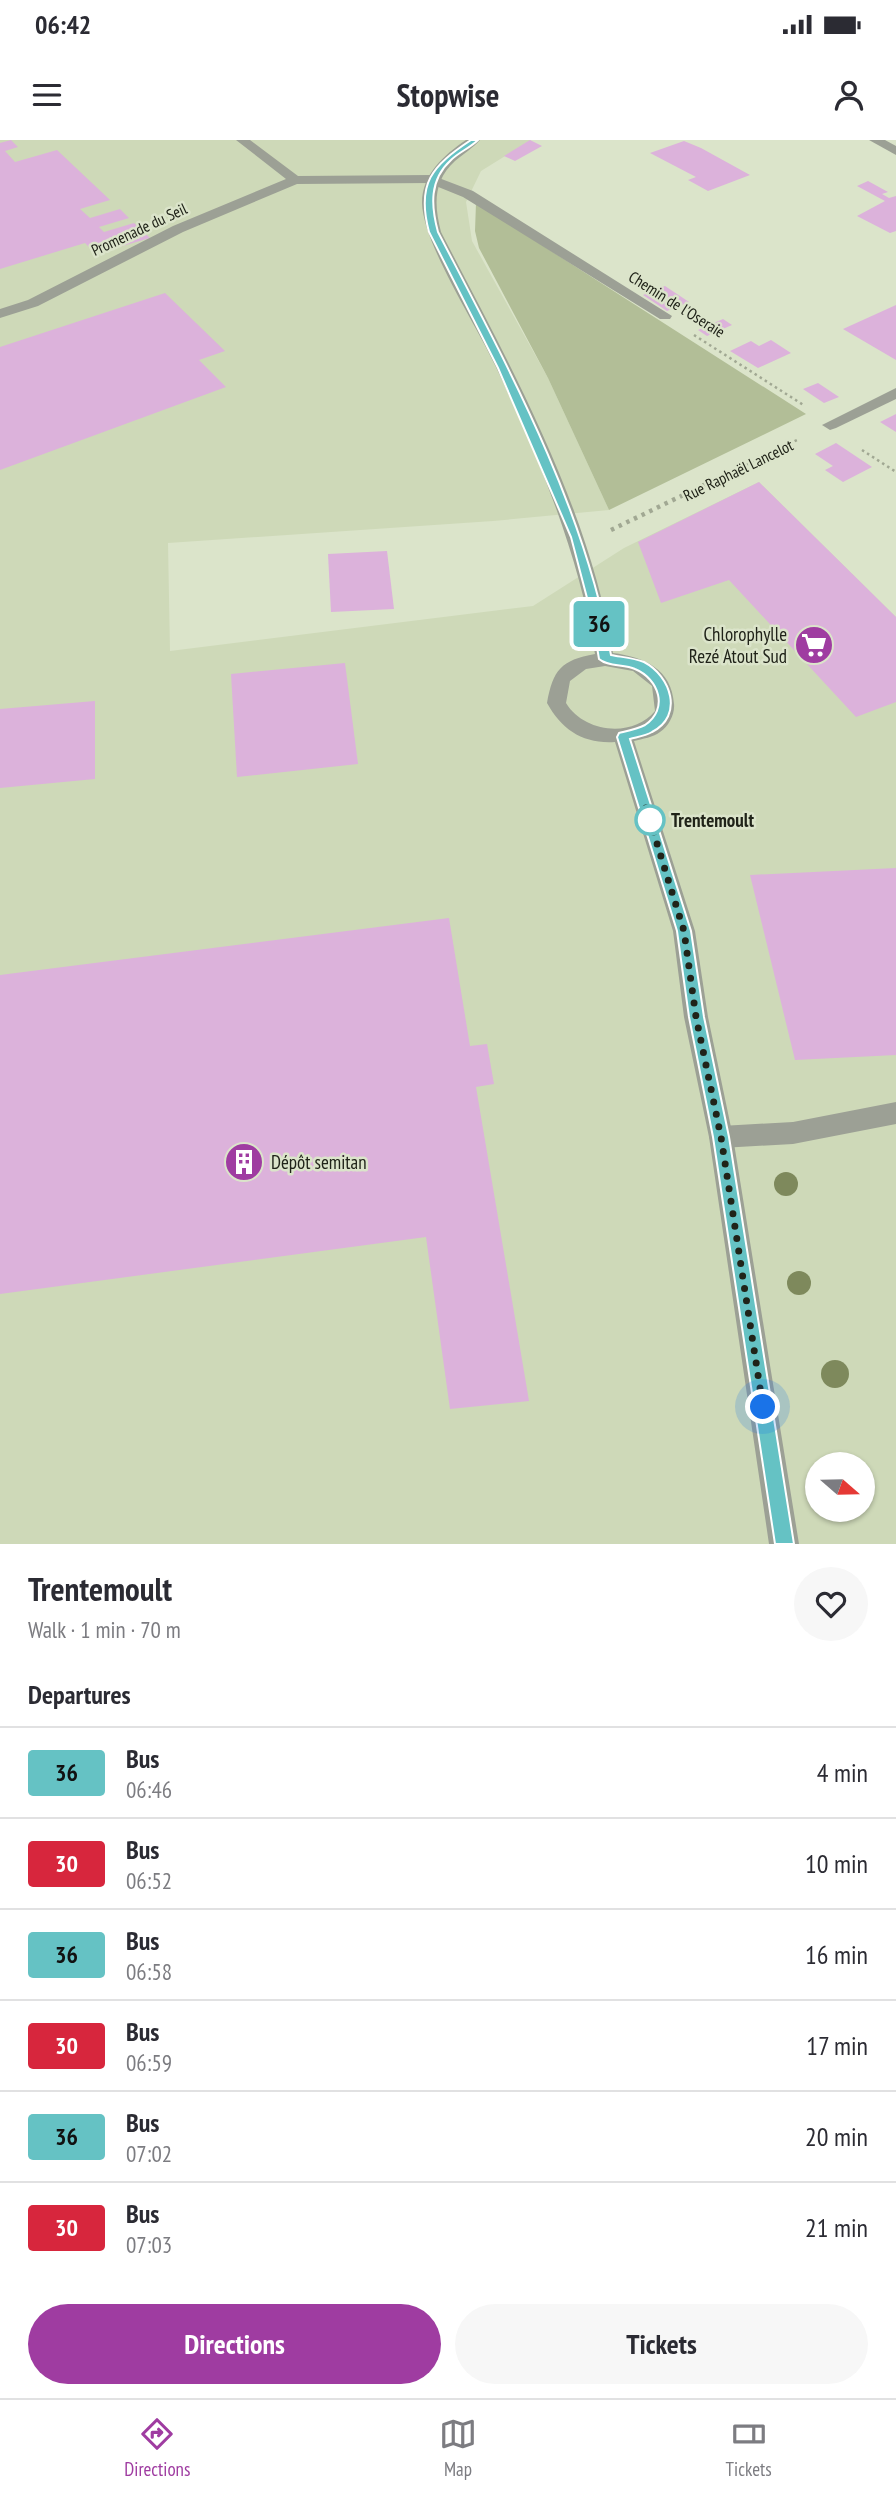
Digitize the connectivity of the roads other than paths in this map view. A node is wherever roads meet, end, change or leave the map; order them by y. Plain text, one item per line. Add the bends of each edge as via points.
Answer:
1 (242, 140) edge
2 (474, 140) edge
3 (875, 140) edge
4 (896, 151) edge
5 (431, 179) junction
6 (295, 180) junction
7 (0, 314) edge
8 (665, 316) road end
9 (896, 393) edge
10 (830, 425) road end
11 (605, 659) junction
12 (623, 737) junction
13 (896, 1113) edge
14 (721, 1137) junction
15 (784, 1544) edge

1 - 6 street
2 - 5 street via 448,158
3 - 4 street
5 - 6 street, Promenade du Seil
5 - 8 street, Chemin de l'Oseraie via 468,194
5 - 11 street via 427,209 434,232 503,368 576,537
6 - 7 street, Promenade du Seil via 178,229 33,303
9 - 10 street
11 - 12 street via 639,665 664,689 666,704 661,718 648,729
11 - 12 street via 582,663 565,674 557,701 564,715 583,730
12 - 14 street via 684,931
13 - 14 street via 793,1133
14 - 15 street

